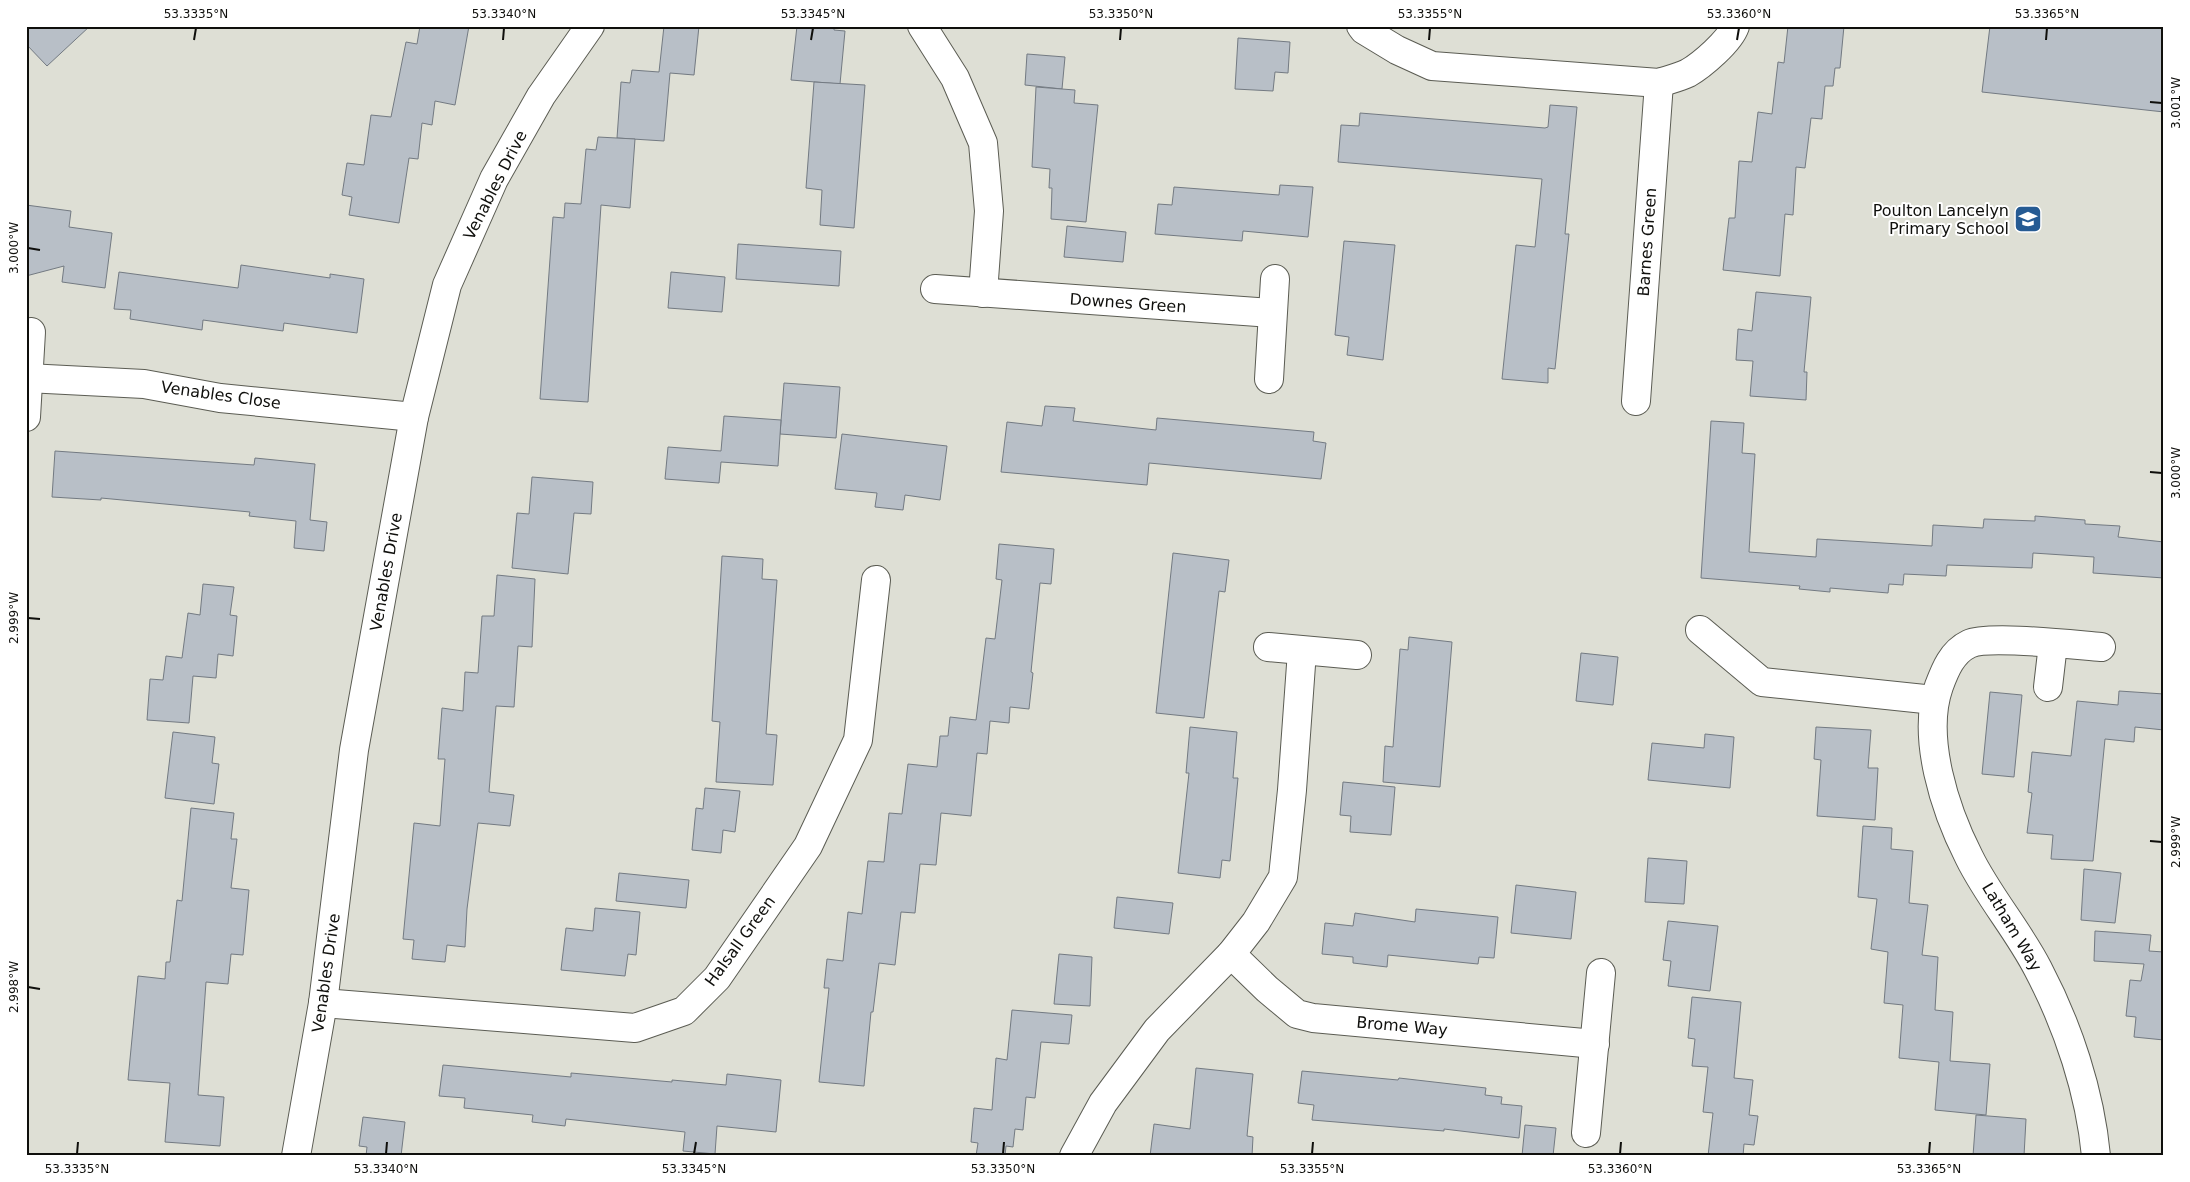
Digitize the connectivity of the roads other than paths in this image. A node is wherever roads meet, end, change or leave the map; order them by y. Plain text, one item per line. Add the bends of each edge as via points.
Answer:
1 (590, 26) edge
2 (922, 26) edge
3 (1361, 26) edge
4 (1735, 26) edge
5 (1659, 83) junction
6 (1275, 279) dead end
7 (935, 289) dead end
8 (983, 293) junction
9 (1272, 314) junction
10 (31, 332) dead end
11 (27, 378) edge
12 (1269, 379) dead end
13 (1636, 401) dead end
14 (26, 417) edge
15 (414, 417) junction
16 (876, 580) dead end
17 (1700, 630) dead end
18 (2053, 644) junction
19 (1268, 647) dead end
20 (2101, 647) dead end
21 (1302, 651) junction
22 (1357, 655) dead end
23 (2048, 686) dead end
24 (1934, 700) junction
25 (1231, 954) junction
26 (1601, 973) dead end
27 (323, 1003) junction
28 (1595, 1044) junction
29 (1586, 1133) dead end
30 (296, 1156) edge
31 (1074, 1156) edge
32 (2096, 1156) edge

1 - 15 street, Venables Drive via 541,96 494,179 447,285
2 - 8 street via 955,78 983,143 989,211
3 - 5 street via 1397,50 1432,66
4 - 5 street via 1713,54 1688,73
5 - 13 street, Barnes Green
6 - 9 street
7 - 8 street, Downes Green
8 - 9 street, Downes Green
9 - 12 street
10 - 11 street
11 - 14 street
11 - 15 street, Venables Close via 144,384 220,398
15 - 27 street, Venables Drive via 354,750
16 - 27 street, Halsall Green via 858,740 808,846 716,978 684,1011 635,1028
17 - 24 street via 1762,682
18 - 20 street, Latham Way
18 - 23 street
18 - 24 street, Latham Way via 1998,641 1970,644 1953,656
19 - 21 street
21 - 22 street
21 - 25 street via 1283,877 1256,922
24 - 32 street, Latham Way via 1932,739 1942,790 1969,857 2038,969 2076,1056
25 - 28 street, Brome Way via 1297,1014
25 - 31 street via 1157,1030 1104,1103
26 - 28 street
27 - 30 street, Venables Drive
28 - 29 street

